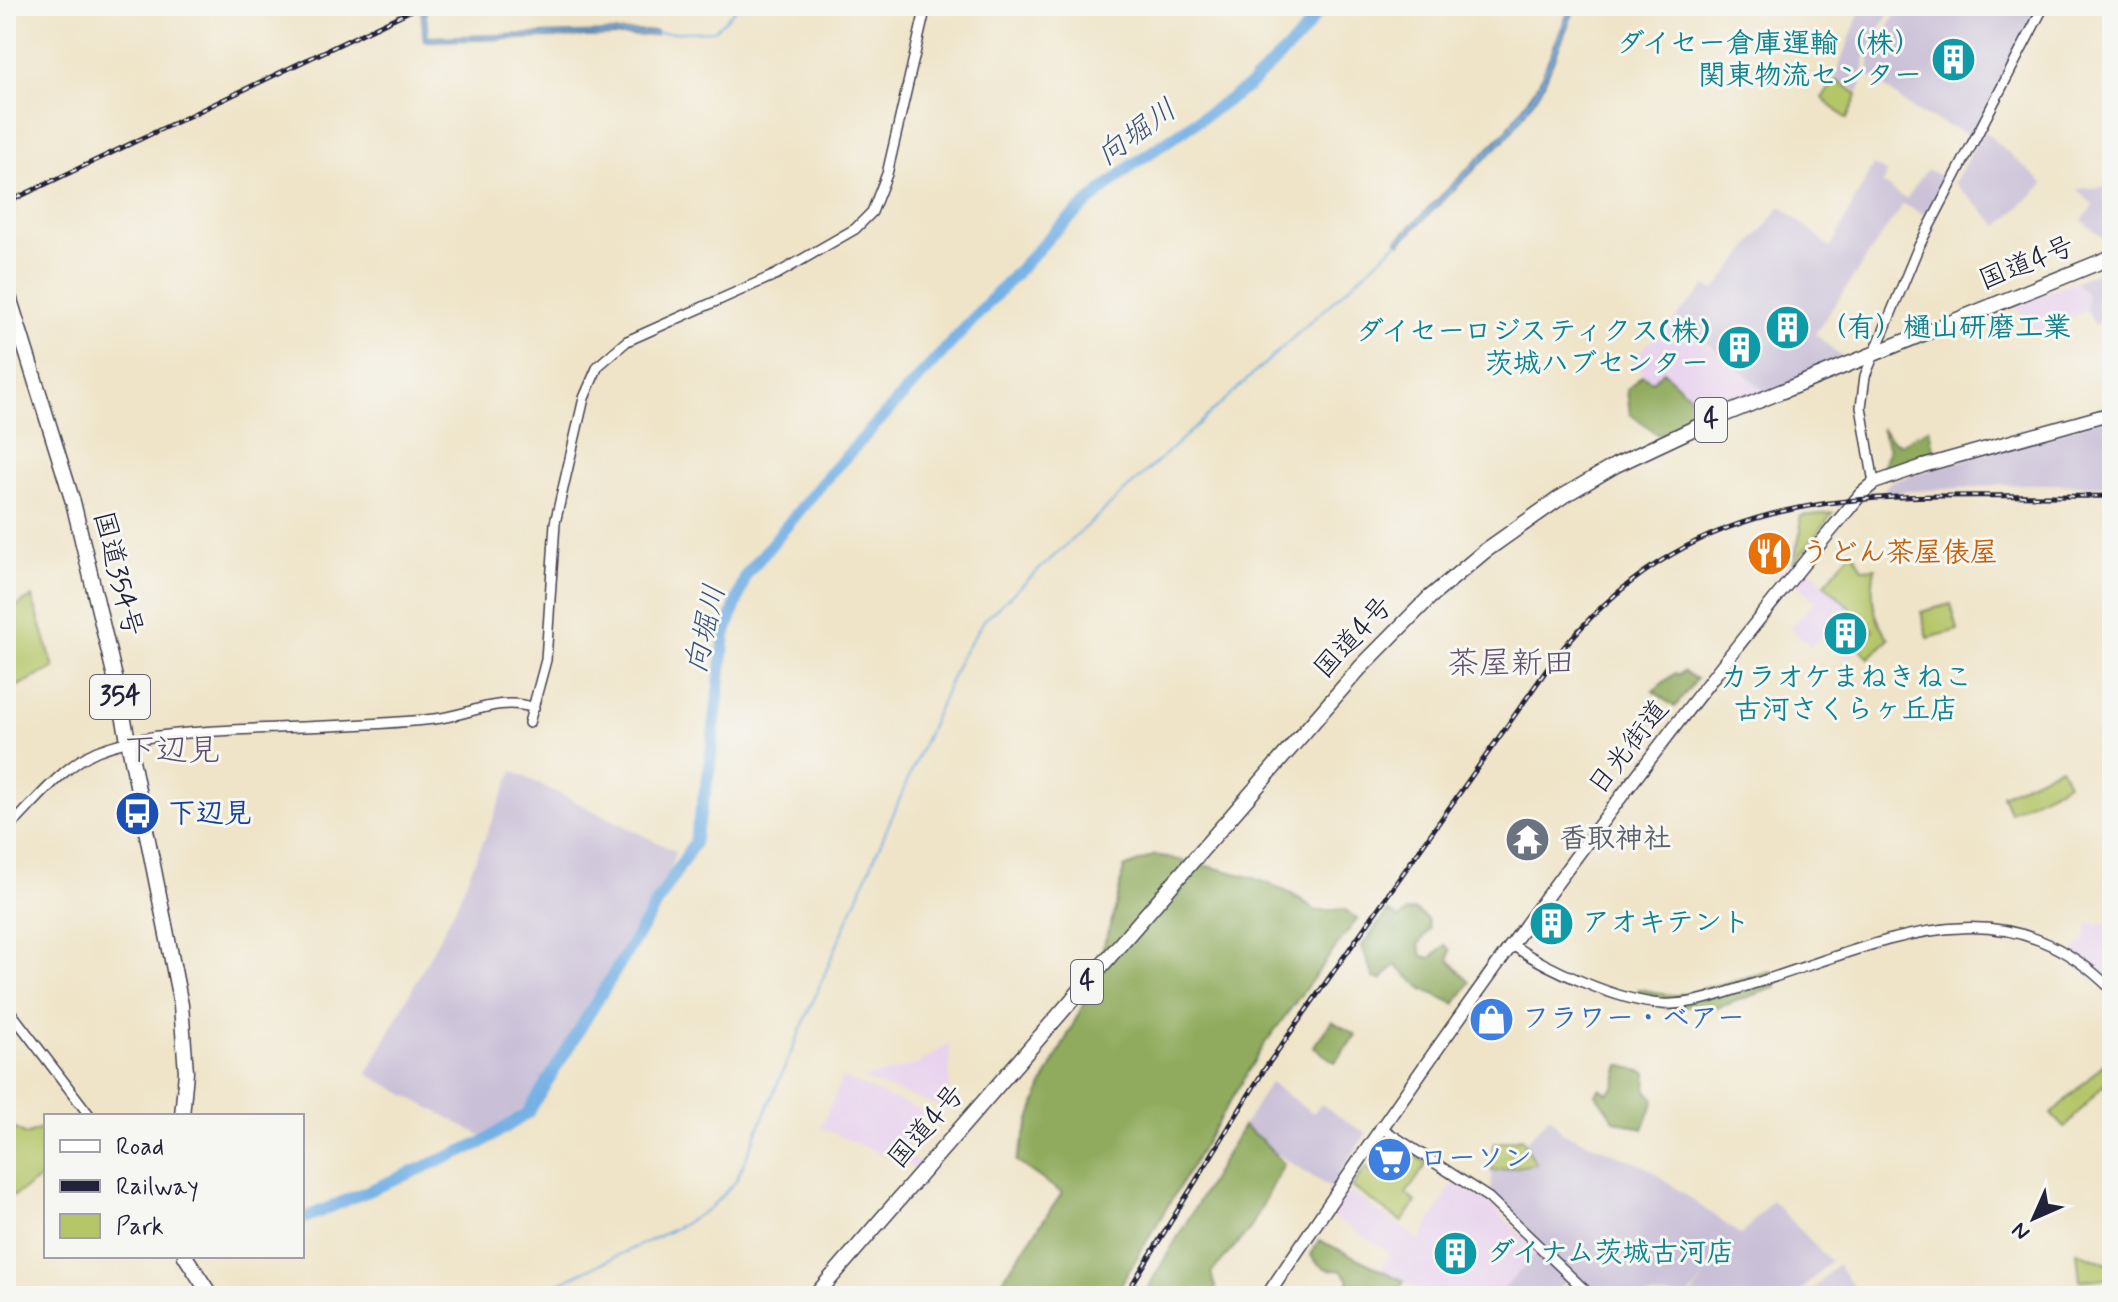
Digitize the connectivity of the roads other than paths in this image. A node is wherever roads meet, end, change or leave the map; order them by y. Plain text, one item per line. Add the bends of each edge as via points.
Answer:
1 (926, 6) edge
2 (2044, 6) edge
3 (2112, 257) edge
4 (6, 287) edge
5 (1874, 354) junction
6 (2112, 413) edge
7 (1874, 483) junction
8 (534, 708) junction
9 (529, 723) dead end
10 (128, 741) junction
11 (6, 831) edge
12 (1511, 944) junction
13 (2112, 990) edge
14 (6, 1006) edge
15 (88, 1114) edge
16 (182, 1114) edge
17 (1380, 1127) junction
18 (187, 1259) edge
19 (207, 1290) edge
20 (815, 1296) edge
21 (1267, 1296) edge
22 (1591, 1296) edge

1 - 8 street via 882,193 863,224 777,274 627,341 598,366 584,398 555,523 546,660
2 - 5 street via 1918,248
3 - 5 highway, 国道4号 / 4
4 - 10 highway, 国道354号 / 354 via 73,502
5 - 7 street via 1861,388 1861,407
5 - 20 highway, 国道4号 / 4 via 1616,465 1518,525 1429,598 1305,729
6 - 7 main road
7 - 12 main road, 日光街道 via 1767,607
8 - 9 street
8 - 10 street via 498,702 448,718
10 - 11 street via 92,753 71,768
10 - 16 highway, 国道354号 / 354 via 183,1018
12 - 13 street via 1550,968 1663,1004 1707,998 1918,932 1991,926 2050,944
12 - 17 main road, 日光街道
14 - 15 street
17 - 21 main road, 日光街道
17 - 22 street via 1489,1198
18 - 19 highway

